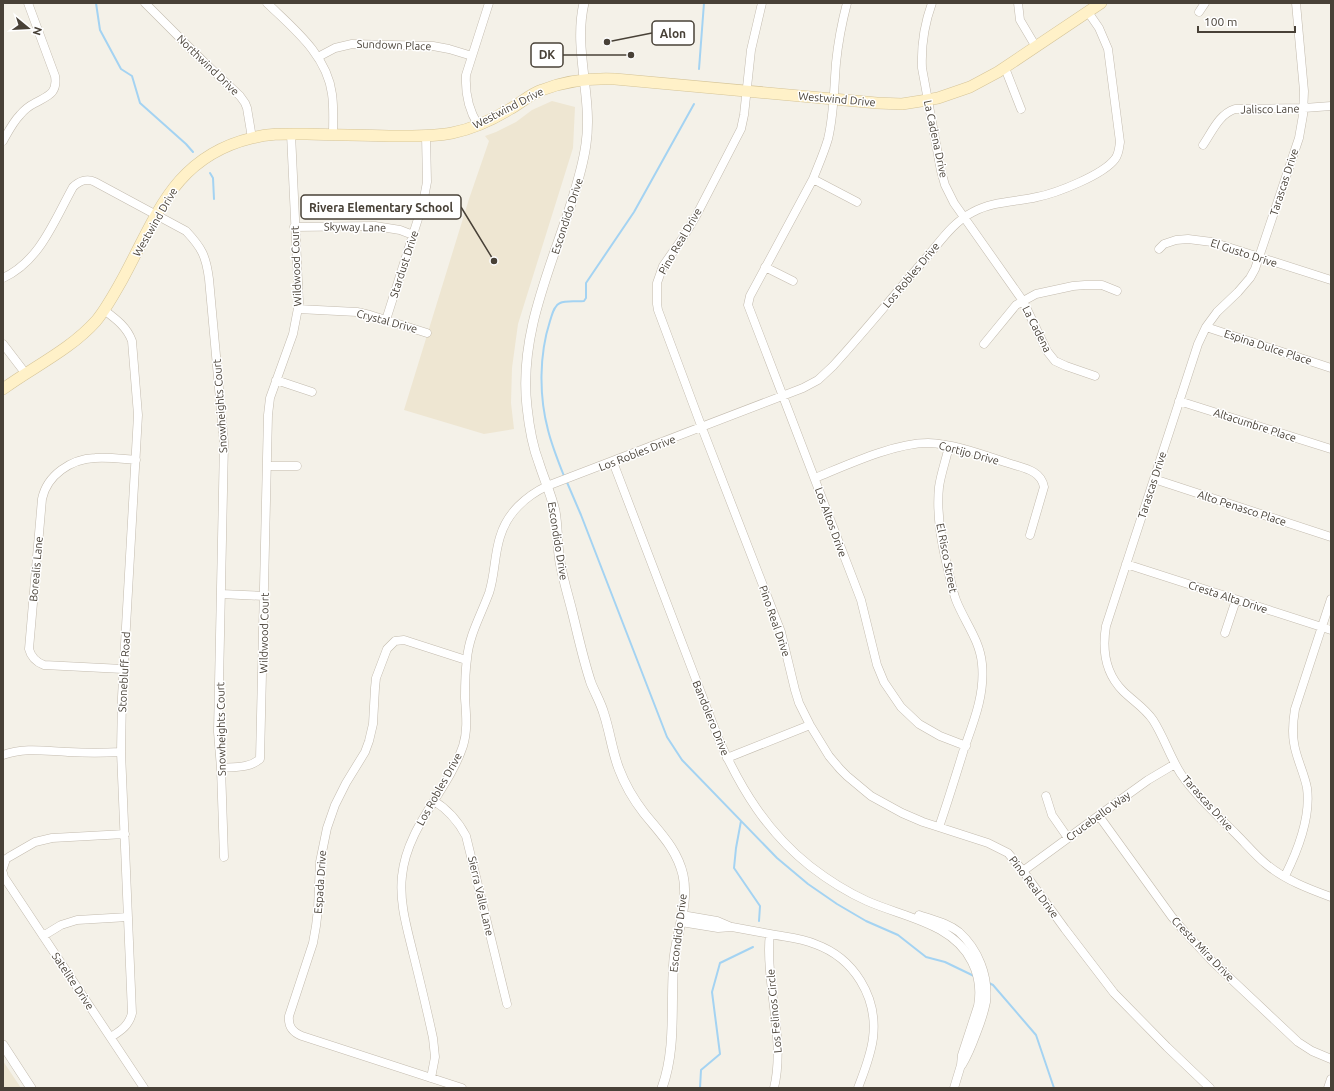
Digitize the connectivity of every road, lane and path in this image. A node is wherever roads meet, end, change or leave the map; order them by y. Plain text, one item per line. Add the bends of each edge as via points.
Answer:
1 (28, 3) edge
2 (145, 3) edge
3 (267, 3) edge
4 (489, 3) edge
5 (584, 3) edge
6 (762, 3) edge
7 (847, 3) edge
8 (932, 3) edge
9 (1018, 3) edge
10 (1101, 3) edge
11 (1205, 3) edge
12 (1296, 3) edge
13 (1088, 12) junction
14 (1199, 12) dead end
15 (1036, 47) junction
16 (472, 56) junction
17 (318, 57) junction
18 (1005, 68) junction
19 (583, 80) junction
20 (746, 91) junction
21 (833, 99) junction
22 (927, 100) junction
23 (1331, 106) edge
24 (1304, 108) junction
25 (1021, 109) dead end
26 (478, 125) junction
27 (291, 134) junction
28 (333, 135) junction
29 (426, 136) junction
30 (252, 138) junction
31 (3, 141) edge
32 (1203, 145) dead end
33 (812, 179) junction
34 (857, 202) dead end
35 (156, 215) junction
36 (964, 217) junction
37 (294, 227) junction
38 (414, 235) junction
39 (1159, 249) dead end
40 (1260, 257) junction
41 (765, 267) junction
42 (3, 278) edge
43 (1331, 280) edge
44 (793, 281) dead end
45 (1117, 291) dead end
46 (1023, 301) junction
47 (298, 309) junction
48 (104, 310) junction
49 (386, 320) junction
50 (1206, 327) junction
51 (427, 333) dead end
52 (3, 344) edge
53 (984, 344) dead end
54 (1331, 368) edge
55 (26, 374) junction
56 (1095, 376) dead end
57 (276, 380) junction
58 (3, 390) edge
59 (312, 392) dead end
60 (783, 397) junction
61 (1179, 401) junction
62 (702, 428) junction
63 (948, 446) junction
64 (1331, 449) edge
65 (136, 460) junction
66 (613, 462) junction
67 (267, 466) junction
68 (297, 466) dead end
69 (815, 478) junction
70 (1154, 479) junction
71 (547, 486) junction
72 (1030, 535) dead end
73 (1331, 537) edge
74 (1126, 564) junction
75 (221, 594) junction
76 (264, 596) junction
77 (1331, 599) edge
78 (1236, 600) junction
79 (1322, 628) junction
80 (1331, 630) edge
81 (1225, 634) dead end
82 (466, 660) junction
83 (124, 669) junction
84 (810, 725) junction
85 (966, 746) junction
86 (121, 752) junction
87 (3, 755) edge
88 (727, 758) junction
89 (1175, 764) junction
90 (222, 768) junction
91 (1046, 796) dead end
92 (434, 801) junction
93 (1099, 816) junction
94 (939, 827) junction
95 (125, 834) junction
96 (1068, 838) junction
97 (224, 857) dead end
98 (3, 868) edge
99 (1023, 871) junction
100 (3, 873) edge
101 (1285, 876) junction
102 (1331, 897) edge
103 (128, 917) junction
104 (681, 918) junction
105 (770, 934) junction
106 (43, 936) junction
107 (507, 1004) dead end
108 (111, 1037) junction
109 (3, 1045) edge
110 (1331, 1059) edge
111 (430, 1078) junction
112 (1331, 1079) edge
113 (31, 1088) edge
114 (144, 1088) edge
115 (462, 1088) edge
116 (662, 1088) edge
117 (774, 1088) edge
118 (858, 1088) edge
119 (954, 1088) edge
120 (1210, 1088) edge
121 (1328, 1088) edge

1 - 31 street via 56,76 55,89 19,115
2 - 30 street, Northwind Drive via 245,102
3 - 17 street via 302,37
4 - 16 street
5 - 19 street, Escondido Drive via 580,31
6 - 20 street, Pino Real Drive via 753,36
7 - 21 street, Los Altos Drive via 840,32
8 - 22 street, La Cadena Drive via 925,24 922,54
9 - 15 street via 1020,20
10 - 13 main road, Westwind Drive
11 - 14 street
12 - 24 street, Tarascas Drive
13 - 15 main road, Westwind Drive
13 - 36 street, Los Robles Drive via 1103,36 1110,56 1120,142 1115,160 1063,190 984,207
15 - 18 main road, Westwind Drive
16 - 17 street, Sundown Place via 449,48 433,46 352,44 335,48
16 - 26 street via 466,75 466,95
17 - 28 street via 332,94
18 - 22 main road, Westwind Drive via 960,91
18 - 25 street
19 - 20 main road, Westwind Drive via 615,79
19 - 26 main road, Westwind Drive via 541,90
19 - 71 street, Escondido Drive via 588,123 583,166 535,313 527,352 525,388 530,429
20 - 21 main road, Westwind Drive
20 - 62 street, Pino Real Drive via 744,115 737,137 684,236 663,266 657,283 658,310
21 - 22 main road, Westwind Drive via 902,104
21 - 33 street, Los Altos Drive via 828,138
22 - 36 street, La Cadena Drive via 945,185
23 - 24 street, Jalisco Lane
24 - 32 street, Jalisco Lane via 1243,108 1230,111 1221,118
24 - 40 street, Tarascas Drive via 1299,138
26 - 29 main road, Westwind Drive via 453,133
27 - 28 main road, Westwind Drive
27 - 30 main road, Westwind Drive
27 - 37 street, Wildwood Court
28 - 29 main road, Westwind Drive
29 - 38 street, Stardust Drive via 427,182
30 - 35 main road, Westwind Drive via 225,147 198,163 176,184
33 - 34 street
33 - 41 street, Los Altos Drive
35 - 42 street, Snowheights Court via 95,182 82,181 73,187 35,253
35 - 48 main road, Westwind Drive
35 - 75 street, Snowheights Court via 186,231 204,254 207,266 224,443
36 - 46 street, La Cadena Drive
36 - 60 street, Los Robles Drive via 943,237 834,366 803,388
37 - 38 street, Skyway Lane via 375,226
37 - 47 street, Wildwood Court
38 - 49 street, Stardust Drive
39 - 40 street, El Gusto Drive via 1171,241 1188,239 1212,242
40 - 43 street, El Gusto Drive
40 - 50 street, Tarascas Drive via 1246,282
41 - 44 street
41 - 60 street, Los Altos Drive via 748,305
45 - 46 street via 1102,285 1073,286 1036,294
46 - 53 street via 1016,305
46 - 56 street, La Cadena via 1047,351 1055,361
47 - 49 street, Crystal Drive via 357,312
47 - 57 street, Wildwood Court
48 - 55 main road, Westwind Drive via 80,336
48 - 65 street, Stonebluff Road via 123,325 132,342 138,397
49 - 51 street, Crystal Drive
50 - 54 street, Espina Dulce Place
50 - 61 street, Tarascas Drive
52 - 55 street
55 - 58 main road, Westwind Drive
57 - 59 street
57 - 67 street, Wildwood Court via 270,398
60 - 62 street, Los Robles Drive
60 - 69 street, Los Altos Drive
61 - 64 street, Altacumbre Place
61 - 70 street, Tarascas Drive
62 - 66 street, Los Robles Drive
62 - 84 street, Pino Real Drive via 778,625 799,703
63 - 69 street, Cortijo Drive via 923,444 896,448
63 - 72 street, Cortijo Drive via 1039,475 1044,487
63 - 85 street, El Risco Street via 939,487 941,532 955,597 974,635 982,664 981,692
65 - 83 street, Stonebluff Road
65 - 83 street, Borealis Lane via 83,460 58,473 47,485 42,499 29,649 34,660 44,665
66 - 71 street, Los Robles Drive
66 - 88 street, Bandolero Drive
67 - 68 street
67 - 76 street, Wildwood Court
69 - 85 street, Los Altos Drive via 861,600 877,665 884,682 901,707 919,724
70 - 73 street, Alto Penasco Place
70 - 74 street, Tarascas Drive
71 - 82 street, Los Robles Drive via 527,497 503,528 492,582 476,621
71 - 104 street, Escondido Drive via 555,513 560,563 583,655 627,786 675,853 684,884
74 - 78 street, Cresta Alta Drive
74 - 89 street, Tarascas Drive via 1106,626 1105,655 1116,683 1148,712
75 - 76 street
75 - 90 street, Snowheights Court via 218,732
76 - 90 street, Wildwood Court via 260,759 255,764 247,766
77 - 79 street
78 - 79 street, Cresta Alta Drive
78 - 81 street
79 - 80 street, Cresta Alta Drive
79 - 101 street via 1293,722 1294,744 1307,787 1307,809 1293,861
82 - 92 street, Los Robles Drive via 464,743 457,761
82 - 111 street, Espada Drive via 404,640 395,641 387,649 374,688 373,724 369,741 346,782 327,828 320,862 318,909 313,943 289,1016 291,1029 295,1033
83 - 86 street, Stonebluff Road
84 - 88 street
84 - 94 street, Pino Real Drive via 829,756 867,793 902,813
85 - 94 street, El Risco Street
86 - 87 street via 76,753 31,749
86 - 95 street, Stonebluff Road
88 - 119 street, Bandolero Drive via 751,801 767,823 784,843 809,865 839,886 868,901 893,911 900,909 935,921 967,940 984,972 986,988 968,1056 961,1065
89 - 93 street, Crucebello Way via 1148,780
89 - 101 street, Tarascas Drive via 1202,800 1266,864
90 - 97 street, Snowheights Court
91 - 96 street via 1052,815
92 - 107 street, Sierra Valle Lane via 448,810 466,836
92 - 111 street, Los Robles Drive via 411,841 405,857 401,890 406,925 433,1038 435,1057
93 - 96 street, Crucebello Way
93 - 110 street, Cresta Mira Drive via 1172,917 1204,953 1298,1042
94 - 99 street, Pino Real Drive via 1002,849
95 - 98 street via 42,840 9,857
95 - 103 street, Stonebluff Road
96 - 99 street, Crucebello Way
99 - 120 street, Pino Real Drive via 1114,993
100 - 106 street, Satelite Drive
101 - 102 street, Tarascas Drive
103 - 106 street via 68,922
103 - 108 street, Stonebluff Road via 132,1013 126,1026
104 - 105 street via 718,928 732,927
104 - 116 street, Escondido Drive via 674,955 671,1053
105 - 117 street, Los Felinos Circle via 769,953 778,1058
105 - 118 street via 801,939 826,948 846,962 862,982 869,998 874,1025 869,1055
106 - 108 street, Satelite Drive
108 - 114 street, Satelite Drive
109 - 113 street
111 - 115 street, Espada Drive
112 - 121 street

